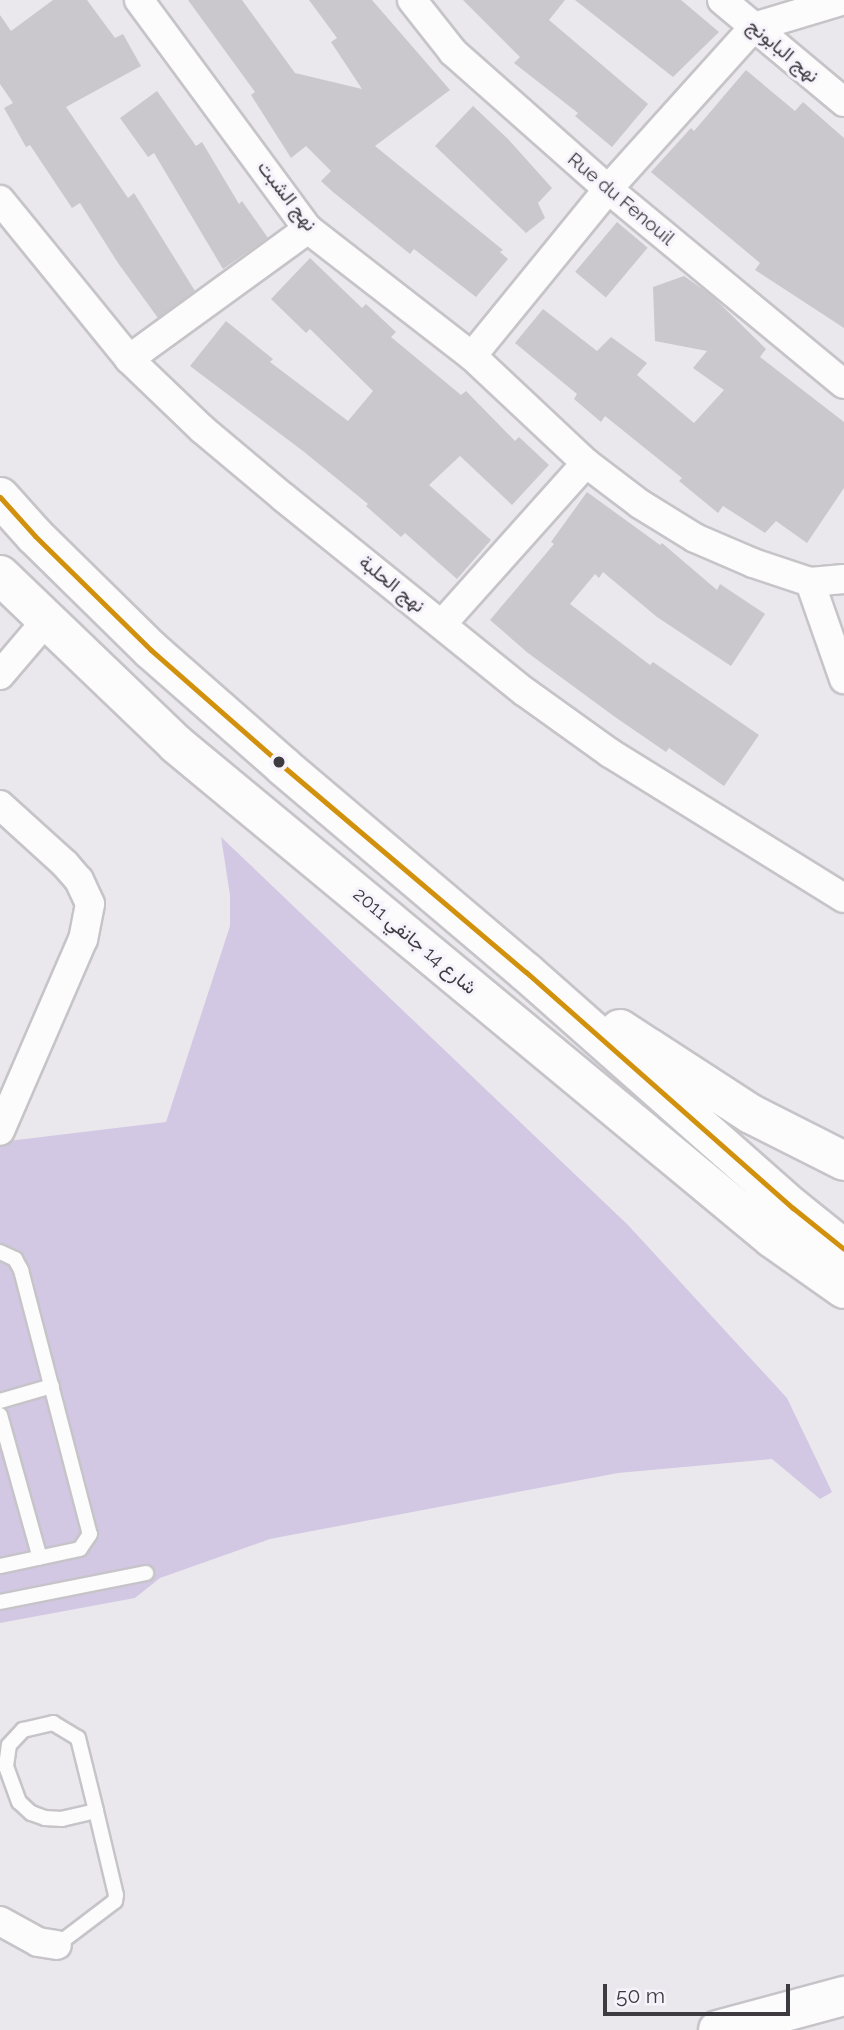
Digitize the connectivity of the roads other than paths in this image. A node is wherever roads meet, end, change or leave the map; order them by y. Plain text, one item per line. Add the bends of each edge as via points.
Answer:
1 (139, 0) edge
2 (412, 0) edge
3 (722, 0) edge
4 (844, 0) edge
5 (754, 27) junction
6 (844, 102) edge
7 (608, 189) junction
8 (0, 200) edge
9 (309, 229) junction
10 (472, 356) junction
11 (129, 359) junction
12 (844, 384) edge
13 (586, 463) junction
14 (0, 497) edge
15 (0, 575) edge
16 (844, 579) edge
17 (810, 582) junction
18 (46, 621) junction
19 (442, 624) junction
20 (0, 675) edge
21 (844, 679) edge
22 (0, 806) edge
23 (844, 898) edge
24 (526, 972) junction
25 (0, 1131) edge
26 (844, 1161) edge
27 (844, 1249) edge
28 (0, 1252) edge
29 (844, 1289) edge
30 (51, 1386) junction
31 (0, 1401) edge
32 (0, 1415) edge
33 (40, 1558) junction
34 (0, 1566) edge
35 (146, 1573) dead end
36 (0, 1602) edge
37 (96, 1811) junction
38 (0, 1920) edge
39 (57, 1945) joint
40 (844, 1996) edge
41 (718, 2030) edge

1 - 9 street, نهج الشبت
2 - 7 street, Rue du Fenouil via 453,52
3 - 5 street, نهج البابونج
4 - 5 street
5 - 6 street, نهج البابونج
5 - 7 street
7 - 10 street
7 - 12 street, Rue du Fenouil
8 - 11 street, نهج الحلبة
9 - 10 street, نهج الشبت
9 - 11 street
10 - 13 street
11 - 19 street, نهج الحلبة via 202,429
13 - 17 street via 695,538 753,564
13 - 19 street
14 - 24 highway via 150,650
15 - 18 highway, شارع 14 جانفي 2011
16 - 17 street
17 - 21 street
18 - 20 street
18 - 29 highway, شارع 14 جانفي 2011 via 176,744 772,1238
19 - 23 street, نهج الحلبة via 525,692 610,752
22 - 25 street via 65,864 90,904 83,939
24 - 26 highway via 568,993 751,1114
24 - 27 highway
28 - 30 lane via 19,1264
30 - 31 lane
30 - 33 lane via 90,1534 80,1549
32 - 33 lane
33 - 34 lane
35 - 36 lane
37 - 37 lane via 78,1738 71,1731 53,1723 15,1736 6,1756 19,1802 45,1818
37 - 39 lane via 115,1901
38 - 39 street via 38,1942
40 - 41 highway

